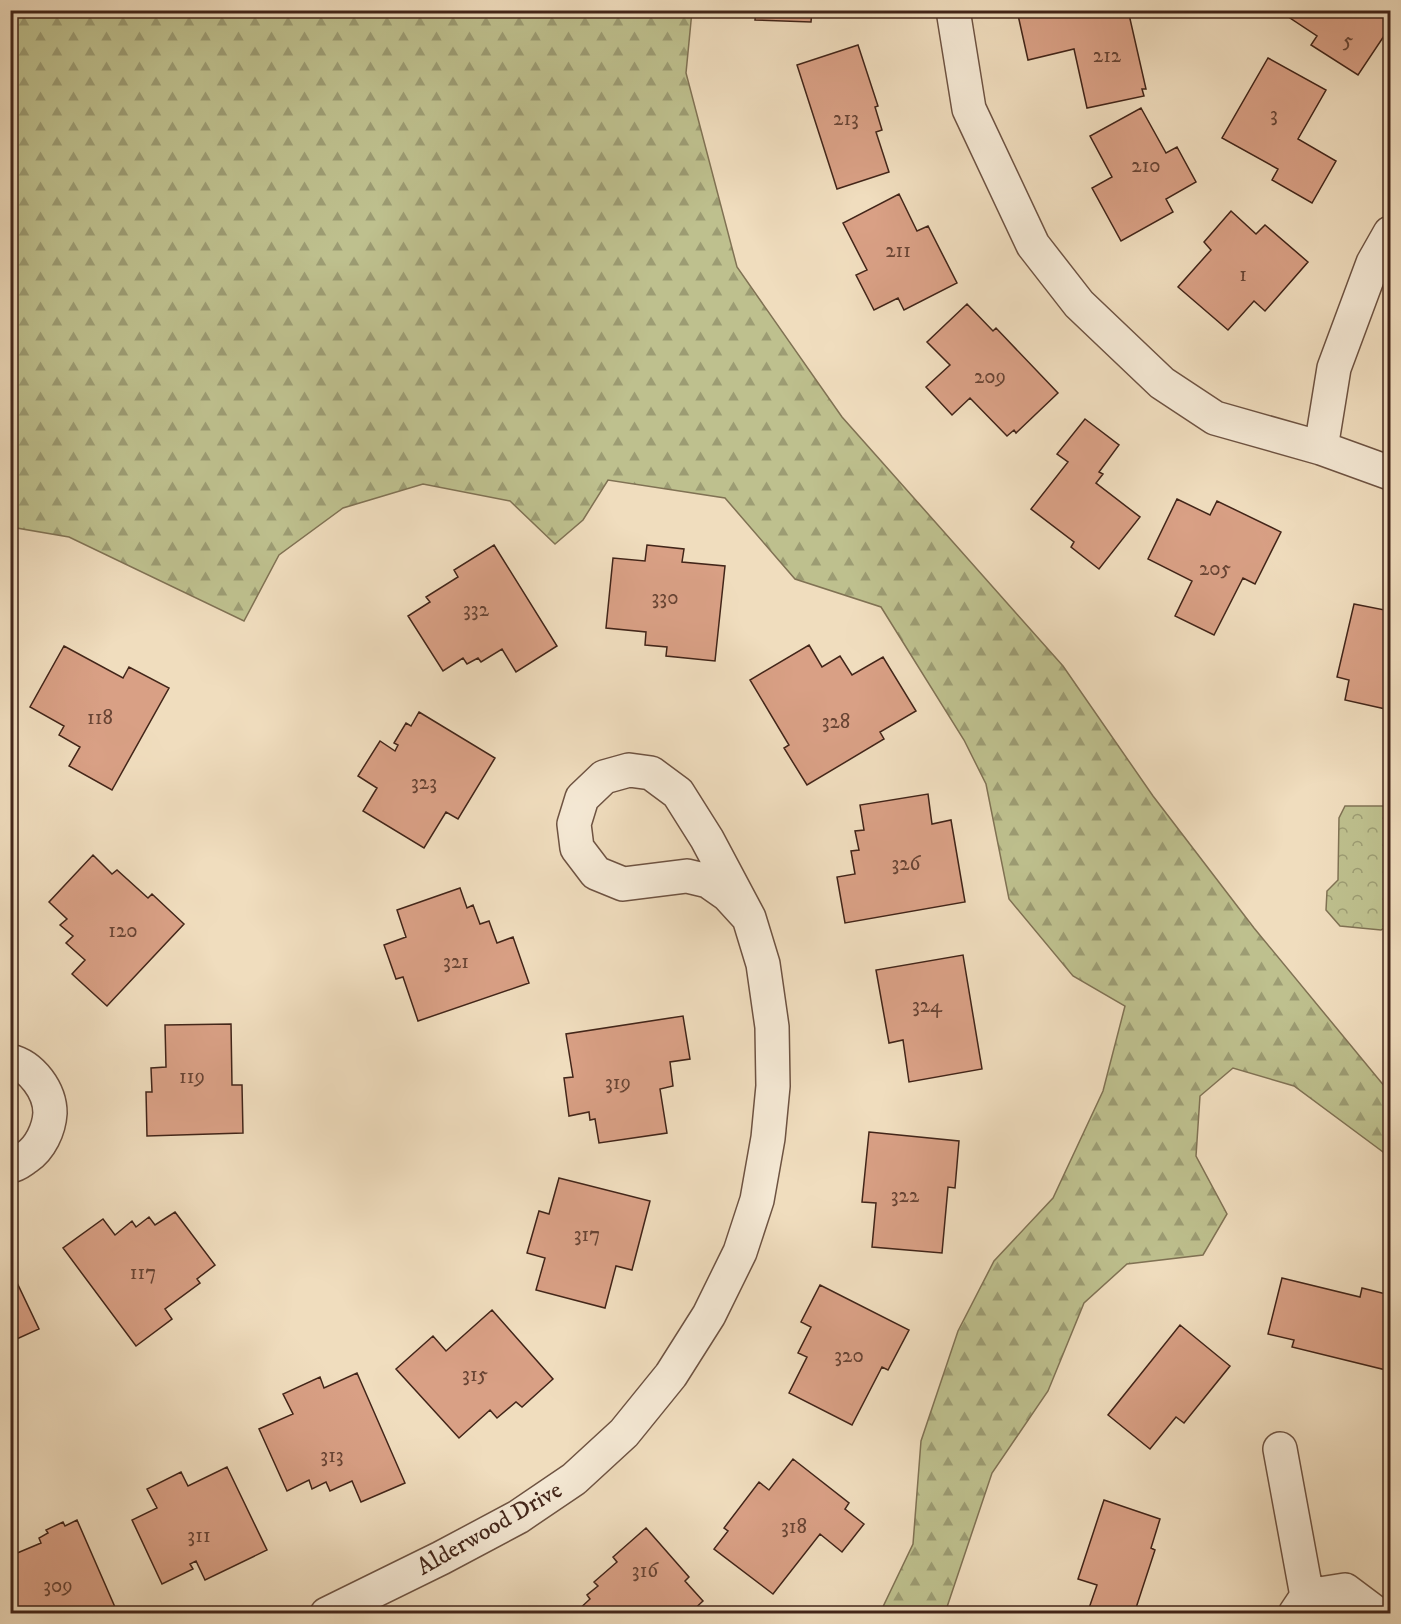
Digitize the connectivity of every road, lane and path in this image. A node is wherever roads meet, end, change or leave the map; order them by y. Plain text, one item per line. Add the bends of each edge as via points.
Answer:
1 (953, 10) edge
2 (1390, 232) edge
3 (1321, 448) junction
4 (1390, 472) edge
5 (749, 918) junction
6 (10, 1061) edge
7 (10, 1166) edge
8 (1280, 1449) dead end
9 (1301, 1605) edge
10 (327, 1614) edge
11 (1377, 1614) edge

1 - 3 street via 969,109 1033,245 1079,304 1162,383 1215,417
2 - 3 street via 1334,368
3 - 4 street
5 - 5 street, Alderwood Drive via 678,793 651,773 629,770 604,777 582,798 574,824 577,848 596,873 623,884 687,876 708,881 728,895
5 - 10 street, Alderwood Drive via 763,964 772,1027 773,1086 768,1138 757,1200 740,1252 709,1315 671,1375 624,1433 574,1479 518,1517
6 - 7 street via 33,1074 45,1092 50,1113 45,1135 33,1153
8 - 9 street
9 - 11 street via 1345,1590

